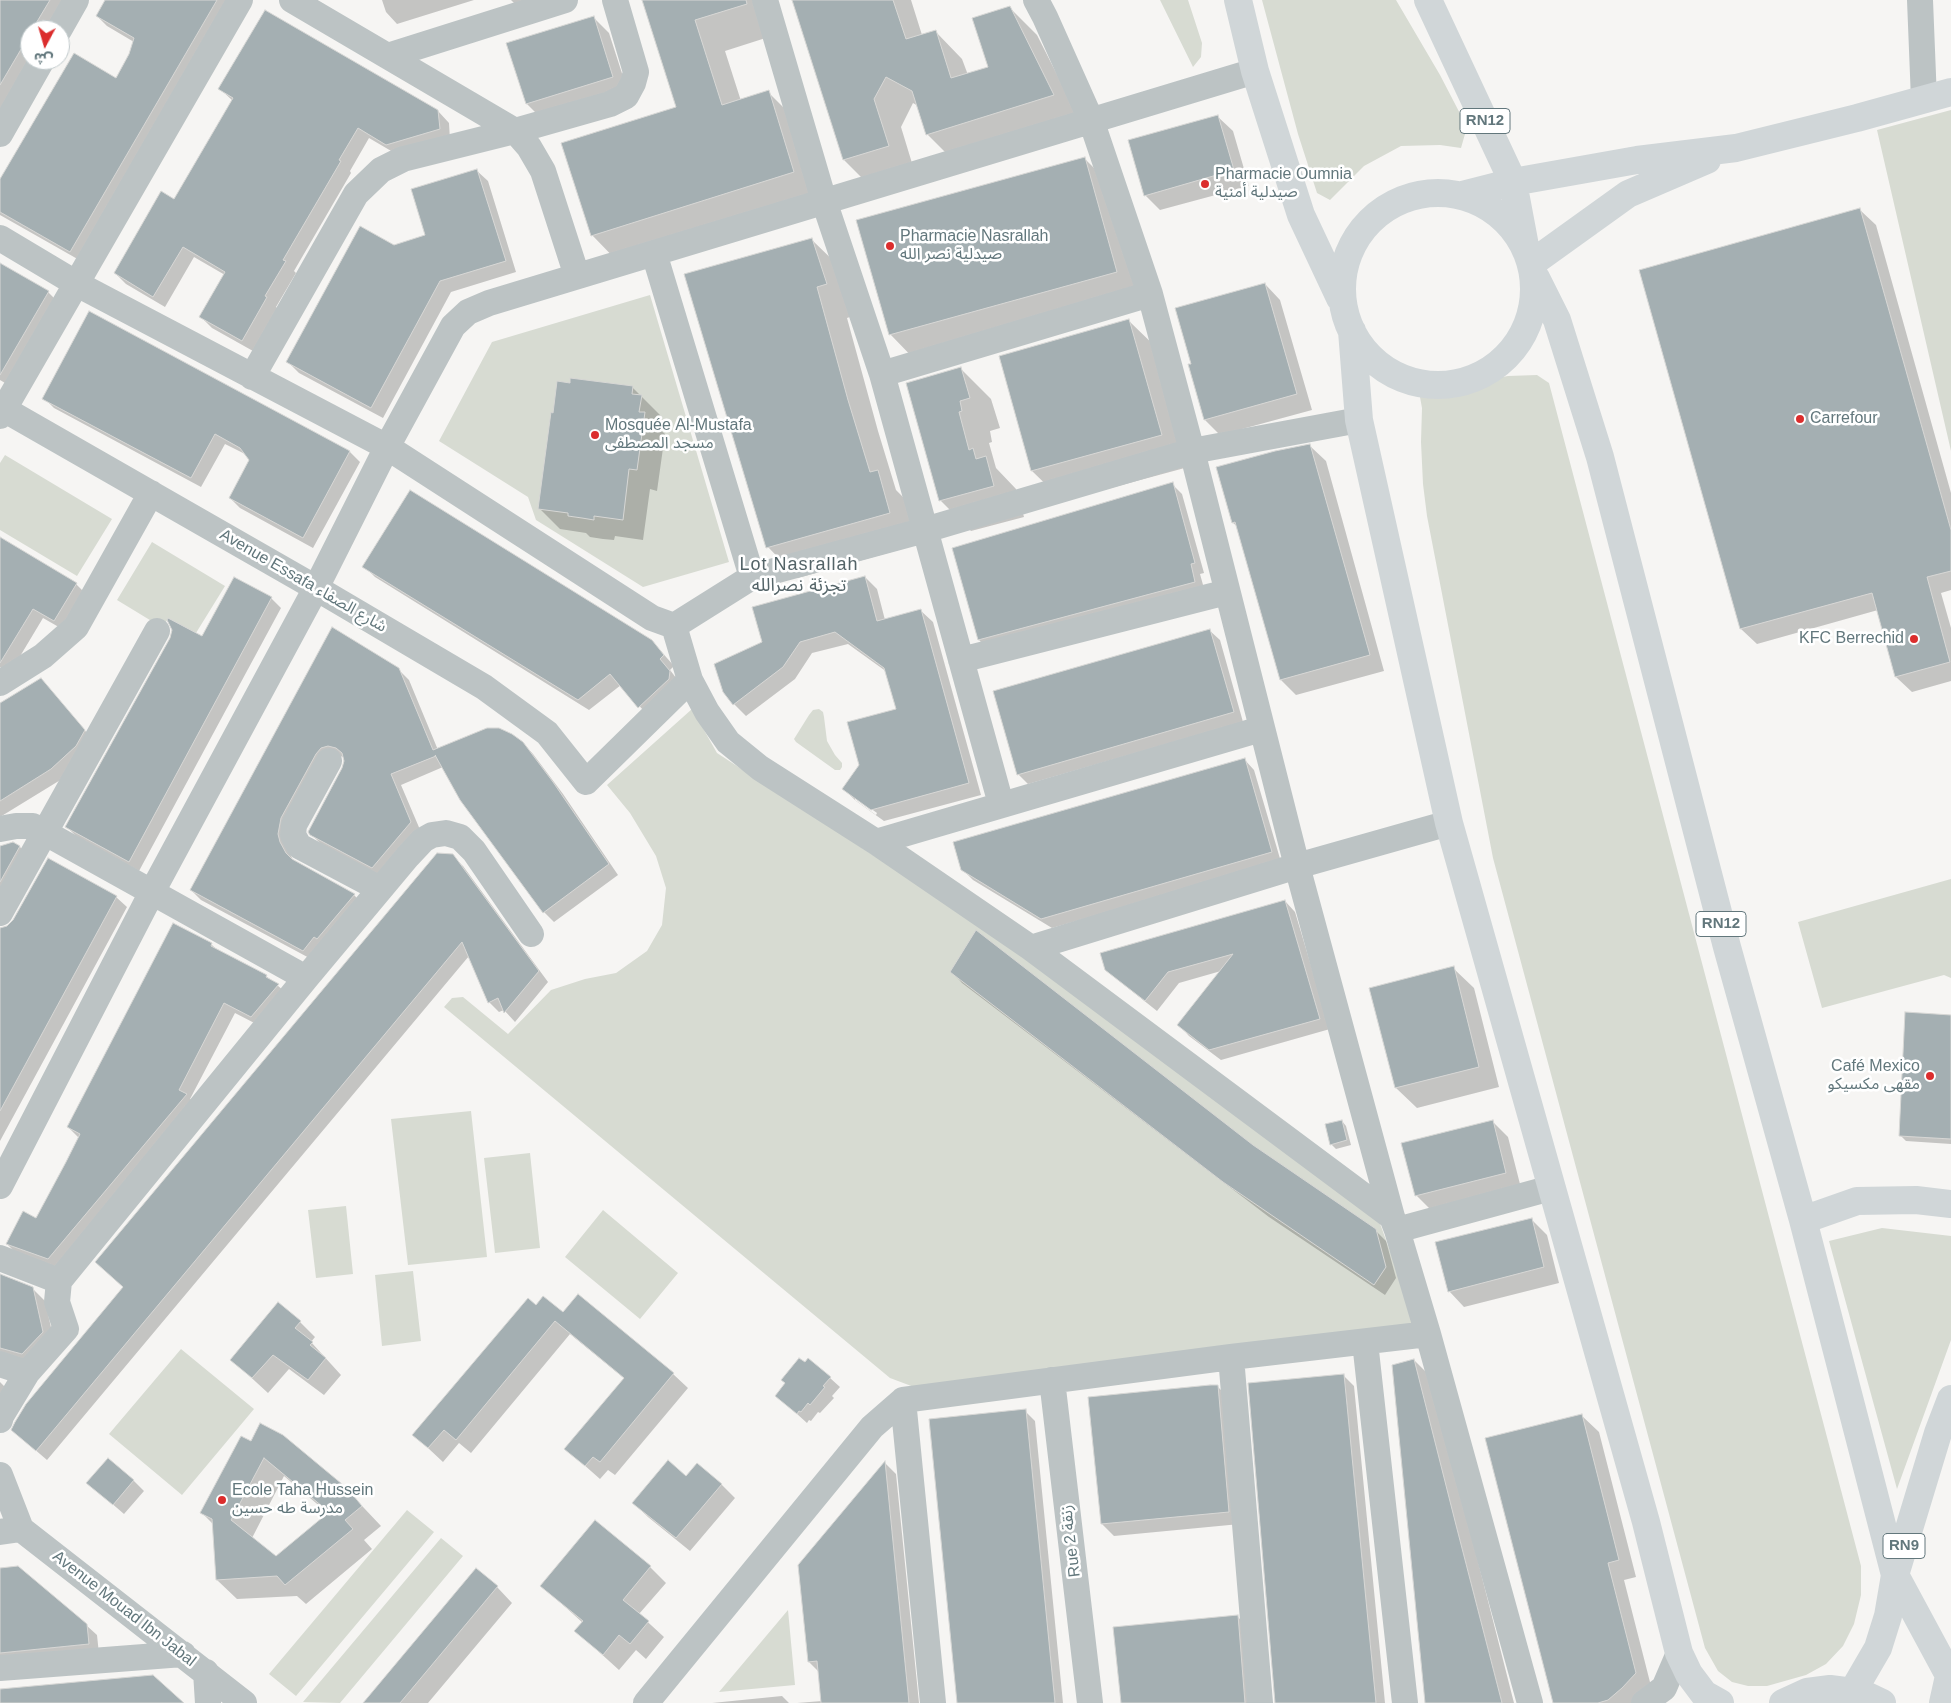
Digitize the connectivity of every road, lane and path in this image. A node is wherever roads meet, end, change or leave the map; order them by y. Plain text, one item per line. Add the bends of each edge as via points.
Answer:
1 (76, 0) edge
2 (240, 0) edge
3 (292, 0) edge
4 (565, 0) edge
5 (616, 0) edge
6 (765, 0) edge
7 (1036, 0) edge
8 (1238, 0) edge
9 (1428, 0) edge
10 (1920, 0) edge
11 (65, 20) edge
12 (388, 56) junction
13 (36, 70) edge
14 (1256, 70) junction
15 (1951, 92) edge
16 (1924, 100) junction
17 (1091, 120) junction
18 (515, 131) junction
19 (0, 134) edge
20 (1736, 148) junction
21 (1513, 182) junction
22 (1462, 195) junction
23 (824, 201) junction
24 (0, 238) edge
25 (654, 253) junction
26 (1531, 263) junction
27 (577, 276) junction
28 (77, 284) junction
29 (1150, 294) junction
30 (1343, 305) junction
31 (1352, 331) junction
32 (882, 374) junction
33 (252, 377) junction
34 (1, 410) edge
35 (1359, 420) junction
36 (387, 447) junction
37 (1192, 451) junction
38 (151, 493) junction
39 (925, 530) junction
40 (752, 577) junction
41 (316, 588) junction
42 (1227, 592) junction
43 (674, 626) junction
44 (157, 631) dead end
45 (961, 660) junction
46 (690, 680) junction
47 (0, 683) edge
48 (1262, 730) junction
49 (329, 761) dead end
50 (1001, 804) junction
51 (1450, 823) junction
52 (0, 830) edge
53 (44, 832) junction
54 (876, 842) junction
55 (1297, 866) junction
56 (380, 889) junction
57 (152, 892) junction
58 (0, 913) edge
59 (531, 934) dead end
60 (1032, 948) junction
61 (306, 978) junction
62 (0, 1186) edge
63 (1552, 1188) junction
64 (1951, 1204) edge
65 (1803, 1220) junction
66 (1395, 1223) junction
67 (0, 1258) edge
68 (59, 1281) junction
69 (1428, 1334) junction
70 (1365, 1342) junction
71 (1230, 1357) junction
72 (0, 1364) edge
73 (27, 1373) junction
74 (1052, 1380) junction
75 (1951, 1399) edge
76 (903, 1400) junction
77 (0, 1420) edge
78 (0, 1474) edge
79 (10, 1530) edge
80 (1895, 1575) junction
81 (1679, 1652) junction
82 (183, 1654) junction
83 (0, 1668) edge
84 (206, 1672) junction
85 (1948, 1683) edge
86 (1853, 1691) junction
87 (208, 1703) edge
88 (244, 1703) edge
89 (646, 1703) edge
90 (933, 1703) edge
91 (1090, 1703) edge
92 (1260, 1703) edge
93 (1405, 1703) edge
94 (1530, 1703) edge
95 (1644, 1703) edge
96 (1720, 1703) edge
97 (1783, 1703) edge
98 (1882, 1703) edge

1 - 11 street
2 - 28 street
3 - 12 street
4 - 12 street
5 - 18 street via 636,72 626,96 610,104
6 - 23 street
7 - 17 street
8 - 14 main road
9 - 21 main road, RN12
10 - 16 street
12 - 18 street
13 - 19 street
14 - 17 street
14 - 30 main road via 1301,215
15 - 16 main road
16 - 20 main road
17 - 23 street
17 - 29 street
18 - 27 street via 543,170
18 - 33 street via 403,159 368,181 356,194
20 - 21 main road via 1637,160
20 - 26 main road via 1628,194
21 - 22 main road
21 - 26 main road, RN12
22 - 26 main road via 1483,205 1501,220
22 - 30 main road via 1437,192 1411,195 1388,205 1368,221 1353,241 1343,264
23 - 25 street
23 - 32 street
24 - 28 street
25 - 27 street
25 - 40 street
26 - 31 main road via 1532,313 1523,337 1507,357 1487,372 1464,382 1439,386 1413,383 1390,374 1369,358
26 - 65 main road, RN12 via 1557,320 1600,457 1727,947
27 - 36 street via 468,312 453,326
28 - 33 street
28 - 34 street
29 - 32 street
29 - 37 street
30 - 31 main road
31 - 35 main road
32 - 39 street
33 - 36 street
34 - 38 street, Avenue Essafa شارع الصفاء
35 - 37 street
35 - 51 main road
36 - 41 street
36 - 43 street via 652,618
37 - 39 street
37 - 42 street
38 - 41 street, Avenue Essafa شارع الصفاء
38 - 47 street via 76,627 43,656
39 - 40 street
39 - 45 street
40 - 43 street
41 - 46 street, Avenue Essafa شارع الصفاء via 484,687 547,733 586,782
41 - 57 street
42 - 45 street
42 - 48 street
43 - 46 street
44 - 53 street
45 - 50 street
46 - 54 street via 728,742 760,768
48 - 50 street
48 - 55 street
49 - 56 street via 294,825 293,835 299,846
50 - 54 street
51 - 55 street
51 - 63 main road
52 - 53 street via 33,826
53 - 57 street
53 - 58 street
54 - 60 street
55 - 60 street
55 - 66 street
56 - 59 street via 423,840 446,833 460,838 474,851
56 - 61 street
57 - 61 street
57 - 62 street
60 - 66 street
61 - 68 street
63 - 66 street
63 - 81 main road
64 - 65 main road via 1916,1200 1857,1201
65 - 80 main road, RN12
66 - 69 street
67 - 68 street
68 - 73 street via 57,1302 66,1329
69 - 70 street
69 - 94 street
70 - 71 street
70 - 93 street
71 - 74 street
71 - 92 street
72 - 73 street
73 - 77 street
74 - 76 street
74 - 91 street, Rue 2 زنقة
75 - 80 main road, RN9
76 - 89 street via 872,1427
76 - 90 street
78 - 79 street
79 - 82 street, Avenue Mouad Ibn Jabal
80 - 85 main road, RN12
80 - 86 main road, RN9 via 1878,1648
81 - 95 street via 1664,1688
81 - 96 main road via 1688,1674 1704,1694
82 - 83 street
82 - 84 street, Avenue Mouad Ibn Jabal
84 - 87 street
84 - 88 street, Avenue Mouad Ibn Jabal
86 - 97 main road via 1815,1691
86 - 98 main road

